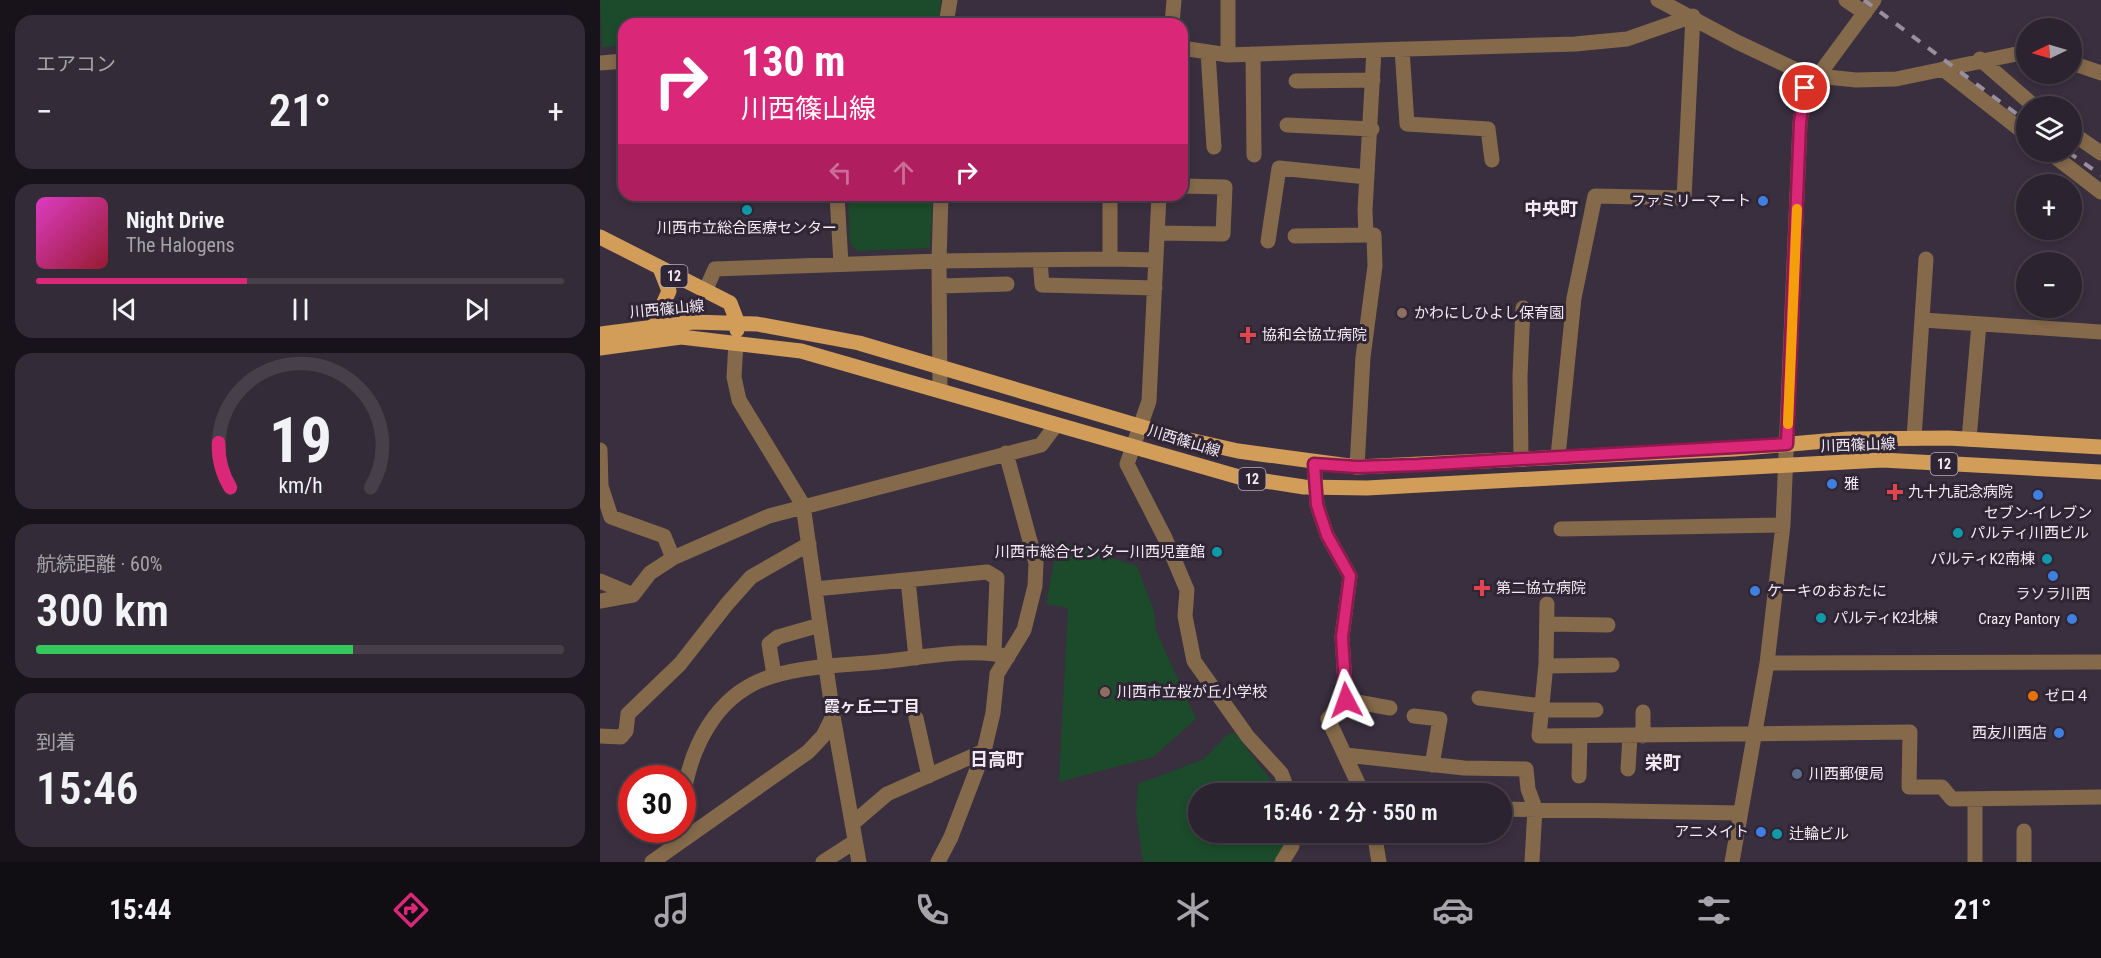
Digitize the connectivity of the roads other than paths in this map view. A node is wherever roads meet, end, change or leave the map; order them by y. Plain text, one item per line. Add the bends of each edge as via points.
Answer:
1 (950, 0) edge
2 (1174, 0) edge
3 (1228, 0) edge
4 (1658, 0) edge
5 (1846, 0) edge
6 (1875, 0) edge
7 (1865, 13) junction
8 (1693, 16) junction
9 (947, 18) edge
10 (1172, 18) edge
11 (1188, 49) edge
12 (1402, 49) junction
13 (1374, 50) junction
14 (1208, 52) junction
15 (1228, 54) junction
16 (1253, 54) junction
17 (2016, 54) edge
18 (1980, 59) junction
19 (618, 62) edge
20 (600, 63) edge
21 (2082, 66) edge
22 (1943, 69) junction
23 (2101, 73) edge
24 (1813, 75) junction
25 (1373, 80) junction
26 (1296, 81) dead end
27 (2023, 96) edge
28 (1287, 125) dead end
29 (2016, 126) edge
30 (1372, 129) junction
31 (2082, 140) edge
32 (1214, 147) dead end
33 (2101, 153) edge
34 (1254, 155) dead end
35 (1492, 160) dead end
36 (2062, 162) edge
37 (1367, 177) junction
38 (1188, 186) edge
39 (2101, 192) edge
40 (837, 201) edge
41 (941, 201) edge
42 (1110, 201) edge
43 (1159, 201) edge
44 (1158, 233) junction
45 (1366, 235) junction
46 (1295, 236) dead end
47 (600, 237) edge
48 (1268, 242) dead end
49 (1926, 259) dead end
50 (1040, 260) junction
51 (1110, 260) junction
52 (1156, 260) junction
53 (939, 261) junction
54 (841, 264) junction
55 (660, 268) junction
56 (1007, 284) dead end
57 (940, 286) junction
58 (1155, 288) junction
59 (705, 291) junction
60 (1523, 308) dead end
61 (1923, 320) junction
62 (738, 324) junction
63 (1979, 324) junction
64 (653, 327) junction
65 (2101, 332) edge
66 (600, 334) edge
67 (736, 342) junction
68 (600, 348) edge
69 (941, 367) junction
70 (940, 391) junction
71 (1056, 425) junction
72 (1140, 426) junction
73 (1914, 438) junction
74 (1969, 439) junction
75 (1787, 444) junction
76 (1134, 445) junction
77 (2101, 447) edge
78 (600, 450) edge
79 (1006, 453) junction
80 (1558, 456) junction
81 (600, 459) edge
82 (1521, 459) junction
83 (1314, 464) junction
84 (1786, 465) junction
85 (1357, 467) junction
86 (2101, 472) edge
87 (1316, 487) junction
88 (803, 506) junction
89 (1783, 525) junction
90 (1562, 529) dead end
91 (809, 544) junction
92 (673, 558) junction
93 (908, 580) junction
94 (600, 581) edge
95 (815, 590) junction
96 (633, 595) junction
97 (600, 601) edge
98 (1547, 604) dead end
99 (1547, 624) junction
100 (820, 625) junction
101 (1608, 625) dead end
102 (1001, 655) junction
103 (916, 658) junction
104 (2101, 662) edge
105 (1767, 663) junction
106 (1612, 665) dead end
107 (1546, 666) junction
108 (827, 668) junction
109 (774, 675) junction
110 (1479, 698) dead end
111 (1346, 700) junction
112 (1390, 708) dead end
113 (1541, 708) junction
114 (1596, 710) dead end
115 (1643, 712) dead end
116 (833, 716) junction
117 (1414, 716) dead end
118 (916, 718) dead end
119 (1754, 733) junction
120 (600, 736) edge
121 (1580, 736) junction
122 (1636, 736) junction
123 (984, 751) junction
124 (1346, 755) junction
125 (692, 765) edge
126 (1432, 765) junction
127 (1628, 769) dead end
128 (929, 776) junction
129 (1579, 776) dead end
130 (1285, 783) edge
131 (1358, 783) edge
132 (2101, 797) edge
133 (1976, 799) junction
134 (1535, 808) junction
135 (1512, 809) edge
136 (1740, 813) junction
137 (852, 824) junction
138 (2024, 831) dead end
139 (854, 842) junction
140 (1292, 843) edge
141 (1376, 843) edge
142 (673, 855) edge
143 (652, 862) edge
144 (823, 862) edge
145 (859, 862) edge
146 (938, 862) edge
147 (1282, 862) edge
148 (1379, 862) edge
149 (1532, 862) edge
150 (1732, 862) edge
151 (1975, 862) edge
152 (2024, 862) edge

1 - 9 street
2 - 10 street
3 - 15 street
4 - 8 street
5 - 7 street
6 - 7 street
7 - 24 street
8 - 12 street via 1627,39
8 - 24 street via 1737,42
8 - 80 street via 1684,198 1595,196 1574,298
11 - 14 street
12 - 13 street
12 - 35 street via 1407,124 1488,129
13 - 16 street
13 - 25 street
14 - 15 street
14 - 32 street
15 - 16 street
16 - 34 street
17 - 18 street
18 - 22 street
18 - 27 street
19 - 20 street
21 - 23 street
22 - 24 street via 1896,79
22 - 29 street
24 - 75 street via 1800,123
25 - 26 street
25 - 30 street
28 - 30 street
30 - 37 street
31 - 33 street
36 - 39 street
37 - 45 street
37 - 48 street via 1279,168
38 - 44 street via 1225,187 1223,234
40 - 54 street
41 - 53 street
42 - 51 street
43 - 44 street
44 - 52 street
45 - 46 street
45 - 85 street via 1374,235 1375,266 1363,357
47 - 55 main road, 川西篠山線 / 12
49 - 61 street
50 - 51 street
50 - 53 street
50 - 58 street via 1042,285
51 - 52 street
52 - 58 street
53 - 54 street
53 - 57 street
54 - 59 street via 715,270
55 - 59 main road, 川西篠山線 / 12
55 - 64 main road, 12 via 669,291
56 - 57 street
57 - 69 street
58 - 72 street via 1149,401
59 - 62 main road, 川西篠山線 / 12 via 730,303
60 - 82 street
61 - 63 street
61 - 73 street
62 - 64 main road, 川西篠山線 / 12 via 693,322
62 - 67 main road
62 - 69 main road, 川西篠山線 / 12 via 859,343
63 - 65 street
63 - 74 street
64 - 66 main road, 川西篠山線 / 12
67 - 68 main road, 川西篠山線 / 12 via 681,337
67 - 70 main road, 川西篠山線 / 12 via 801,351
67 - 88 street via 734,377 739,400
69 - 70 street
69 - 72 main road, 川西篠山線 / 12
70 - 71 main road, 川西篠山線 / 12
71 - 76 main road, 川西篠山線 / 12
71 - 79 street via 1041,445
72 - 76 street
72 - 83 main road, 川西篠山線 / 12 via 1238,451
73 - 74 main road, 川西篠山線 / 12
73 - 75 main road, 川西篠山線 / 12
74 - 77 main road, 川西篠山線 / 12
75 - 80 main road, 川西篠山線 / 12
75 - 84 street
76 - 87 main road, 川西篠山線 / 12 via 1239,477
76 - 130 street via 1127,464 1166,538 1187,590 1185,616 1194,661
78 - 81 street
79 - 88 street
79 - 102 street via 1036,563 1035,586 1024,630
80 - 82 main road, 川西篠山線 / 12
81 - 92 street via 601,486 611,518 664,536
82 - 85 main road, 川西篠山線 / 12
83 - 85 main road, 川西篠山線 / 12
83 - 87 street
84 - 86 main road, 川西篠山線 / 12 via 1882,460
84 - 87 main road, 川西篠山線 / 12 via 1367,488
84 - 89 street
87 - 111 street via 1317,505 1327,535 1350,576 1342,637
88 - 91 street
88 - 92 street via 769,516
89 - 90 street
89 - 105 street
91 - 95 street
91 - 120 street via 751,578 680,664 628,714 626,731 621,737
92 - 96 street via 650,573
93 - 95 street
93 - 102 street via 987,572 997,578
93 - 103 street
94 - 96 street
95 - 100 street
96 - 97 street
98 - 99 street
99 - 101 street
99 - 107 street
100 - 108 street
100 - 109 street via 778,637 769,644
102 - 103 street
102 - 123 street
103 - 108 street
104 - 105 street
105 - 119 street
106 - 107 street
107 - 113 street
108 - 109 street
108 - 116 street
109 - 125 street via 748,686 716,711 697,745
110 - 113 street
111 - 112 street
111 - 124 street via 1328,719
113 - 114 street
113 - 121 street via 1539,736
115 - 122 street
116 - 137 street
116 - 142 street via 823,736 808,752
117 - 126 street via 1440,719
118 - 128 street
119 - 122 street
119 - 133 street via 1910,732 1909,787 1942,787 1952,799
119 - 136 street
121 - 122 street
121 - 129 street
122 - 127 street
123 - 128 street
123 - 146 street
124 - 126 street
124 - 131 street
126 - 134 street via 1526,769
128 - 137 street via 887,794
132 - 133 street
133 - 151 street
134 - 135 street
134 - 136 street
134 - 149 street
136 - 150 street
137 - 139 street
138 - 152 street
139 - 144 street
139 - 145 street
140 - 147 street
141 - 148 street
142 - 143 street

